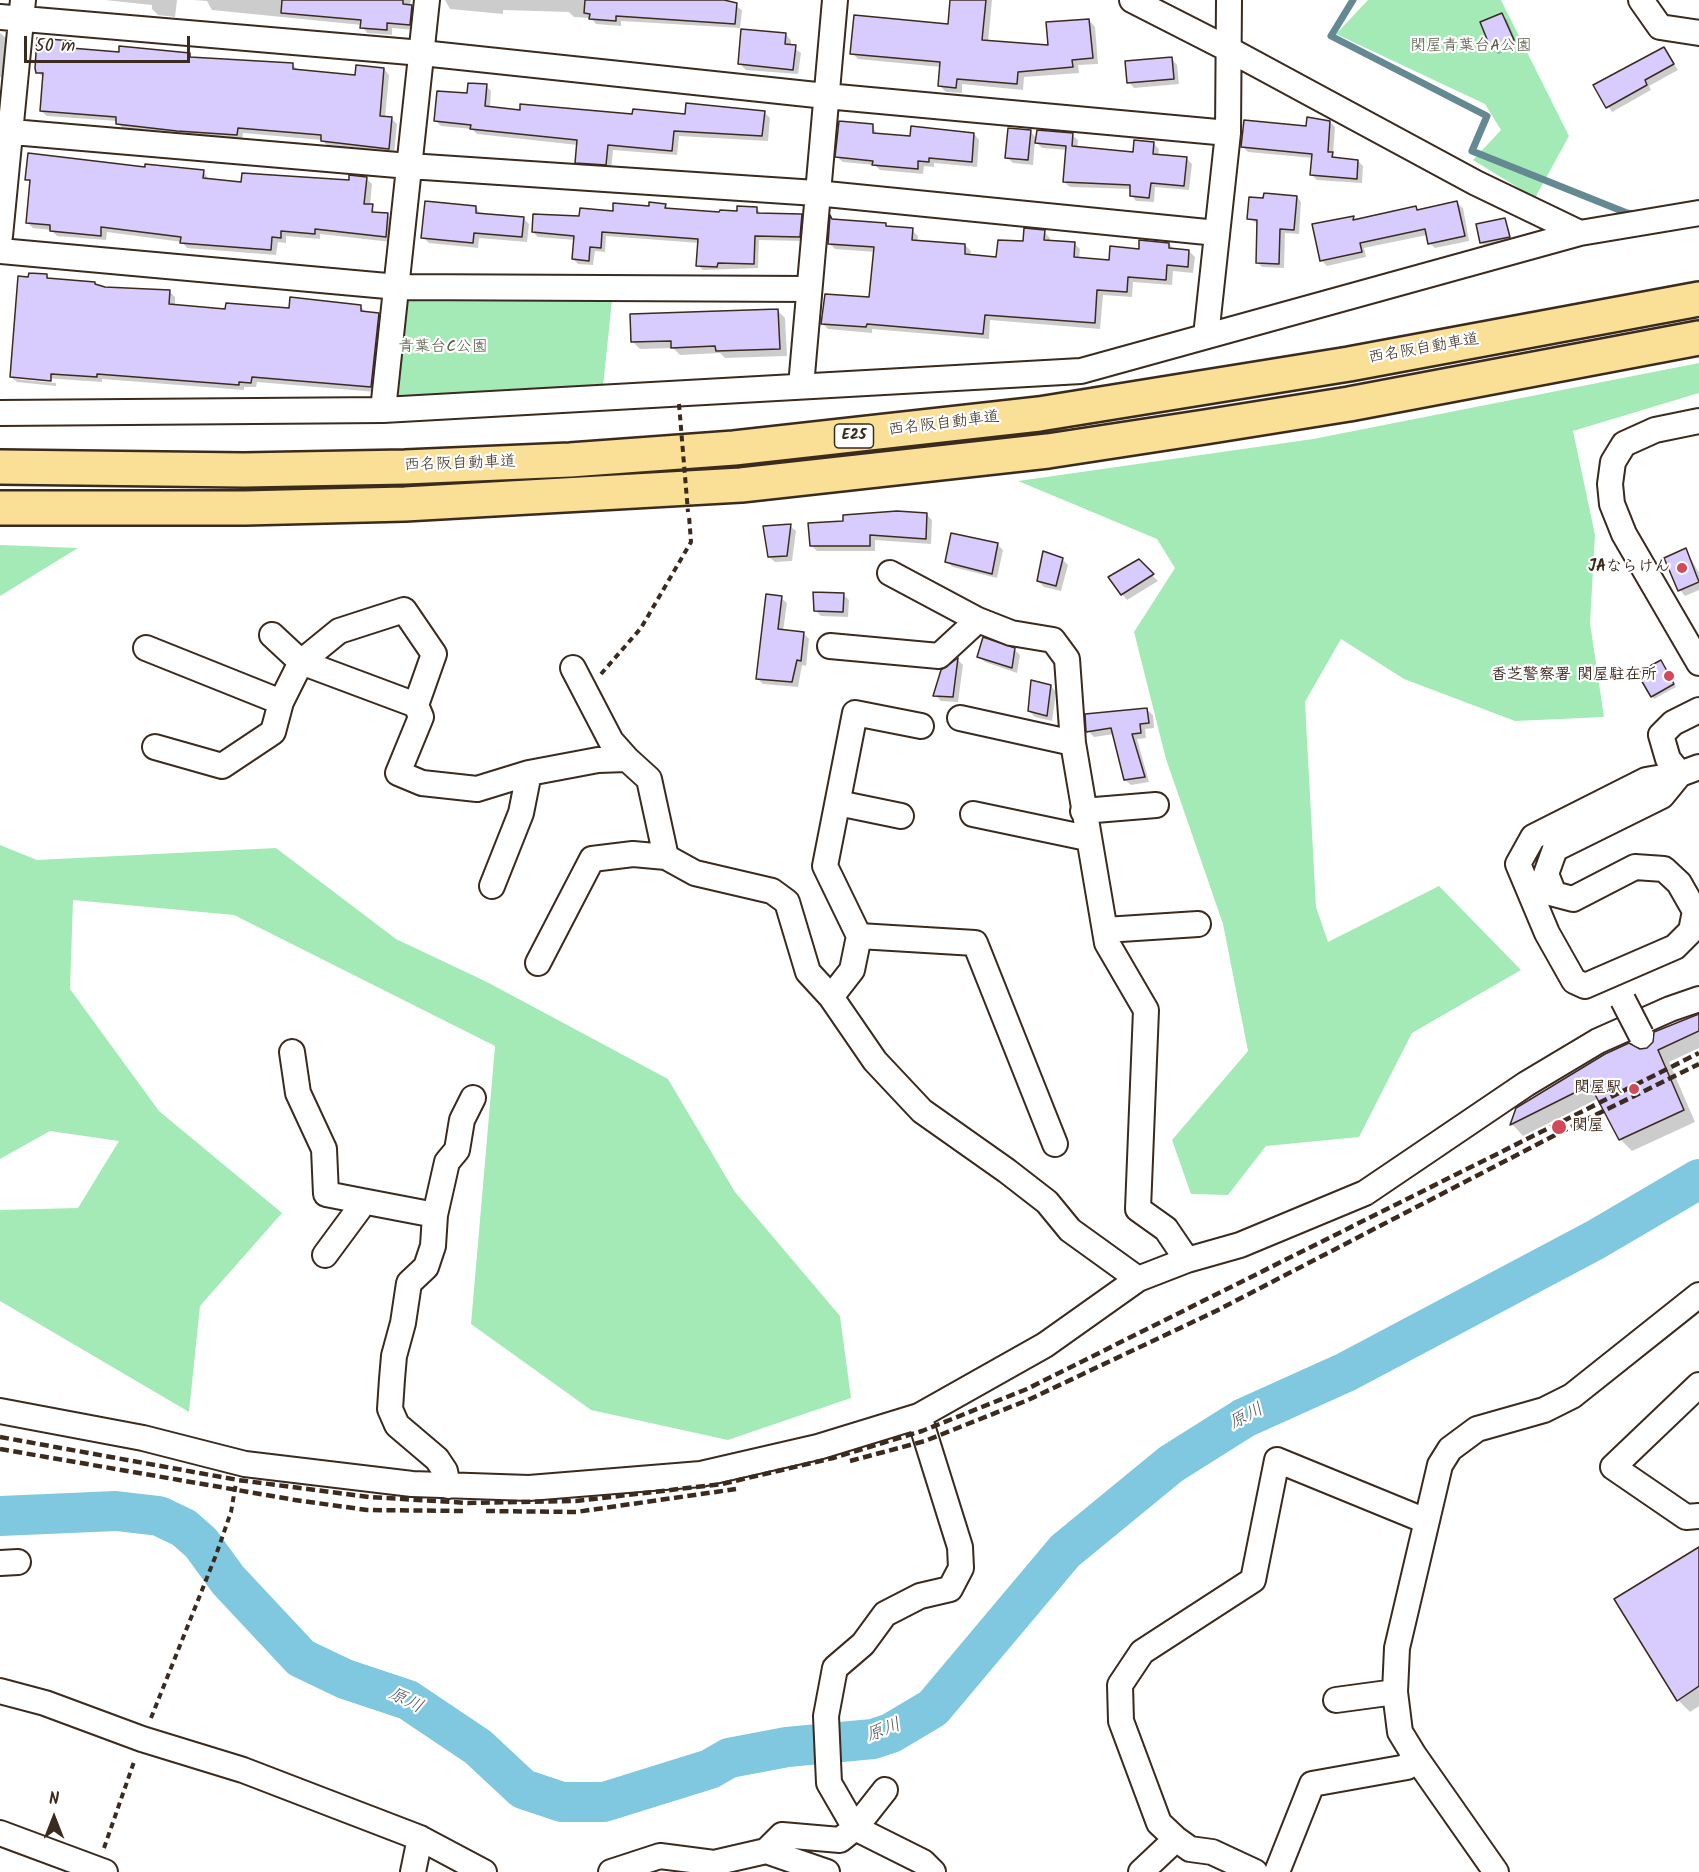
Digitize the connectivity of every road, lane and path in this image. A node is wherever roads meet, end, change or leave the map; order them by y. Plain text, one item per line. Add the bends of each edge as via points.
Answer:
1 (427, 0) edge
2 (835, 0) edge
3 (1132, 0) edge
4 (1229, 0) edge
5 (1641, 0) edge
6 (14, 12) edge
7 (1699, 33) edge
8 (1230, 50) junction
9 (422, 53) junction
10 (826, 96) junction
11 (5, 131) edge
12 (1228, 133) junction
13 (409, 166) junction
14 (816, 193) junction
15 (1699, 213) edge
16 (1217, 233) junction
17 (1580, 233) junction
18 (0, 236) edge
19 (0, 251) edge
20 (398, 287) junction
21 (808, 289) junction
22 (1699, 299) edge
23 (1206, 336) junction
24 (1699, 338) edge
25 (801, 386) junction
26 (679, 404) dead end
27 (383, 410) junction
28 (0, 413) edge
29 (1699, 421) edge
30 (0, 467) edge
31 (0, 508) edge
32 (890, 573) dead end
33 (978, 620) junction
34 (272, 635) dead end
35 (830, 646) dead end
36 (146, 648) dead end
37 (301, 662) junction
38 (1699, 663) edge
39 (573, 668) dead end
40 (586, 693) junction
41 (281, 702) junction
42 (416, 705) junction
43 (1699, 710) edge
44 (960, 718) dead end
45 (921, 726) dead end
46 (1072, 743) junction
47 (155, 747) dead end
48 (627, 759) junction
49 (1689, 771) edge
50 (529, 773) junction
51 (838, 802) junction
52 (1156, 805) dead end
53 (1083, 812) junction
54 (973, 814) dead end
55 (901, 816) dead end
56 (1087, 838) junction
57 (666, 857) junction
58 (492, 886) dead end
59 (1198, 924) dead end
60 (1105, 930) junction
61 (859, 936) junction
62 (538, 963) dead end
63 (831, 997) junction
64 (1699, 999) edge
65 (1623, 1000) dead end
66 (1641, 1035) dead end
67 (292, 1052) dead end
68 (473, 1098) dead end
69 (1055, 1144) dead end
70 (362, 1201) junction
71 (435, 1215) junction
72 (326, 1255) dead end
73 (1188, 1260) junction
74 (1138, 1278) junction
75 (1699, 1295) edge
76 (1699, 1385) edge
77 (0, 1411) edge
78 (919, 1416) junction
79 (246, 1464) junction
80 (448, 1486) junction
81 (1699, 1516) edge
82 (1426, 1521) junction
83 (0, 1691) edge
84 (1395, 1692) junction
85 (1336, 1700) dead end
86 (142, 1739) junction
87 (1414, 1755) junction
88 (885, 1790) dead end
89 (855, 1828) junction
90 (0, 1833) edge
91 (420, 1838) junction
92 (1176, 1839) junction
93 (766, 1851) junction
94 (471, 1869) edge
95 (101, 1871) edge
96 (413, 1872) edge
97 (611, 1872) edge
98 (826, 1872) edge
99 (933, 1872) edge
100 (1141, 1872) edge
101 (1255, 1872) edge
102 (1277, 1872) edge
103 (1496, 1872) edge

1 - 9 street
2 - 10 street
3 - 8 street
4 - 8 street
5 - 7 street via 1660,27
6 - 9 street
6 - 11 street
8 - 12 street
8 - 17 street via 1476,183
9 - 10 street
9 - 13 street
10 - 12 street
10 - 14 street
11 - 13 street
11 - 18 street
12 - 16 street
13 - 14 street
13 - 20 street
14 - 16 street
14 - 21 street
15 - 17 street
16 - 23 street
17 - 23 street
19 - 20 street
20 - 21 street
20 - 27 street
21 - 25 street
22 - 30 highway, 西名阪自動車道 / E25 via 1349,364 1040,414 734,448 393,467
23 - 25 street via 1081,371
24 - 31 highway, E25 via 1205,427 1048,451 763,483 405,504
25 - 27 street
26 - 40 path, bridge via 691,542 641,628
27 - 28 street
29 - 38 street via 1655,430 1624,444 1613,462 1610,484 1612,504 1624,534
32 - 33 street
33 - 35 street via 939,656
33 - 46 street via 1011,633 1053,640 1067,659
34 - 37 street
36 - 41 street
37 - 41 street
37 - 42 street
37 - 42 street via 339,632 404,610 434,654
39 - 40 street
40 - 48 street via 611,741
41 - 47 street via 273,732 222,766
42 - 50 street via 421,717 398,772 422,783 477,789
43 - 49 street via 1673,723 1661,735 1668,759
44 - 46 street
45 - 51 street via 855,713
46 - 53 street
48 - 50 street via 598,760
48 - 57 street via 649,779
49 - 49 street via 1662,796 1555,849 1546,874 1554,894 1573,898 1635,867 1664,869 1679,883 1695,911 1691,931 1675,947 1585,986 1574,981 1547,933 1518,864 1533,837 1646,780
50 - 58 street via 521,813
51 - 55 street
51 - 61 street via 825,866
52 - 53 street
53 - 56 street
54 - 56 street
56 - 60 street
57 - 62 street via 633,854 592,859
57 - 63 street via 695,873 772,891 787,902 808,972
59 - 60 street
60 - 73 street via 1107,943 1146,1010 1138,1209 1166,1229
61 - 63 street via 852,970
61 - 69 street via 975,943
63 - 74 street via 875,1061 922,1111 1015,1177 1047,1202 1070,1230
64 - 73 street via 1598,1041 1526,1084 1365,1193 1240,1245
65 - 66 street, bridge
67 - 70 street via 298,1093 324,1149 326,1194
68 - 71 street via 462,1120 457,1150 447,1162
70 - 71 street
70 - 72 street
71 - 80 street via 433,1246 426,1267 409,1283 394,1356 390,1408 397,1425 437,1459
73 - 74 street
74 - 78 street via 1045,1345
75 - 82 street via 1572,1396 1545,1410 1477,1429 1450,1449 1440,1465
76 - 81 street via 1613,1467 1686,1517
77 - 79 street via 142,1438
78 - 80 street via 818,1447 701,1474 529,1488
78 - 89 street via 960,1547 961,1568 950,1588 920,1596 885,1614 863,1644 835,1668 826,1716 829,1783
79 - 80 street
79 - 86 path via 233,1490 231,1512 203,1588
82 - 84 street via 1397,1648
82 - 92 street via 1277,1460 1253,1580 1142,1652 1120,1685 1121,1721 1159,1823
83 - 86 street via 45,1703
84 - 85 street
84 - 87 street via 1400,1731
86 - 91 street via 243,1770
86 - 95 path
87 - 102 street via 1407,1767 1312,1784
87 - 103 street
88 - 89 street
89 - 93 street via 840,1840 782,1835
89 - 99 street via 923,1862
90 - 95 street
91 - 94 street
91 - 96 street
92 - 100 street
92 - 101 street via 1190,1849 1212,1852
93 - 97 street via 714,1863 660,1856
93 - 98 street

